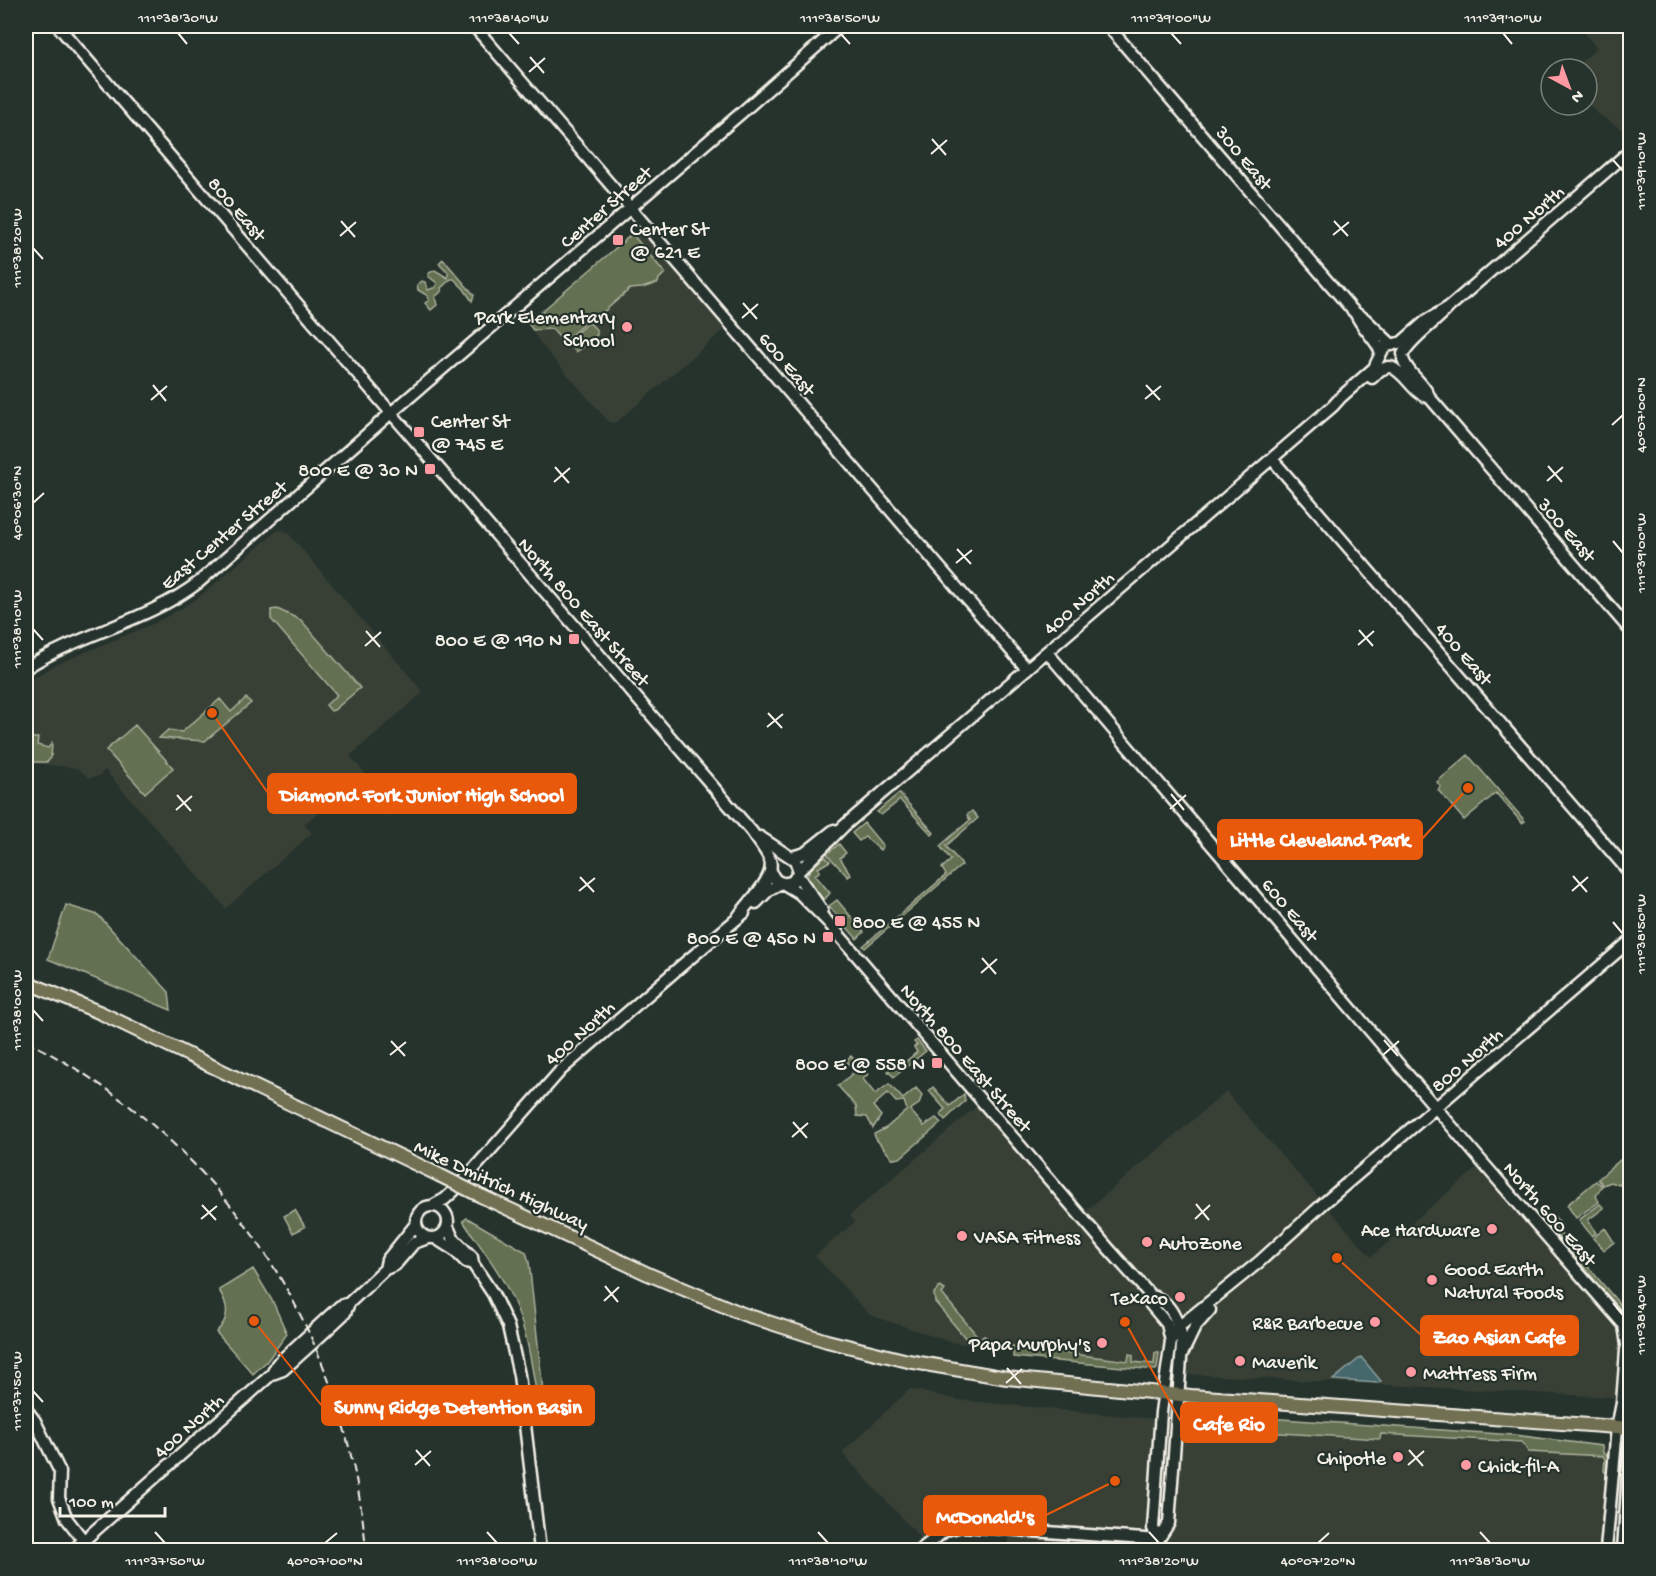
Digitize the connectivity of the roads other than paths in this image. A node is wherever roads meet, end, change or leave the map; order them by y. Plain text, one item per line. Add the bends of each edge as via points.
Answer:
1 (57, 26) edge
2 (474, 26) edge
3 (840, 26) edge
4 (1108, 26) edge
5 (1630, 151) edge
6 (631, 208) junction
7 (1449, 307) junction
8 (1354, 312) junction
9 (1392, 344) junction
10 (1380, 355) junction
11 (1403, 356) junction
12 (1390, 367) junction
13 (1430, 398) junction
14 (1334, 406) junction
15 (391, 413) junction
16 (1272, 459) junction
17 (1630, 630) edge
18 (1047, 652) junction
19 (26, 668) edge
20 (1027, 669) junction
21 (845, 825) junction
22 (752, 832) junction
23 (789, 856) junction
24 (771, 868) junction
25 (799, 873) junction
26 (1630, 873) edge
27 (783, 884) junction
28 (738, 917) junction
29 (827, 921) junction
30 (1630, 941) edge
31 (26, 982) edge
32 (1437, 1109) junction
33 (458, 1187) junction
34 (434, 1205) junction
35 (448, 1222) junction
36 (416, 1224) junction
37 (432, 1238) junction
38 (473, 1264) junction
39 (385, 1269) junction
40 (1245, 1273) junction
41 (1151, 1296) junction
42 (1210, 1302) junction
43 (1170, 1312) junction
44 (1202, 1317) junction
45 (1167, 1324) junction
46 (1628, 1324) edge
47 (1180, 1326) junction
48 (1171, 1341) junction
49 (1629, 1341) edge
50 (1181, 1355) junction
51 (1164, 1394) junction
52 (1178, 1395) junction
53 (26, 1409) edge
54 (1617, 1428) junction
55 (1630, 1428) edge
56 (1630, 1445) edge
57 (1629, 1472) edge
58 (1611, 1511) junction
59 (84, 1541) junction
60 (1158, 1545) edge
61 (74, 1551) edge
62 (540, 1551) edge
63 (920, 1551) edge
64 (1606, 1551) edge
65 (1614, 1551) edge
66 (1623, 1551) edge

1 - 15 street, 800 East
2 - 6 street, 600 East
3 - 6 street, Center Street
4 - 8 street, 300 East
5 - 7 street, 400 North
6 - 15 street, Center Street
6 - 20 street, 600 East
7 - 9 street, 400 North via 1405,341
7 - 11 street, 400 North via 1409,344
8 - 9 street, 300 East
8 - 10 street, 300 East
9 - 10 street via 1384,347
9 - 11 street via 1400,348
10 - 12 street via 1383,364
10 - 14 street, 400 North via 1374,368
11 - 12 street via 1399,364
11 - 13 street, 300 East via 1406,367
12 - 13 street, 300 East
12 - 14 street, 400 North via 1380,370 1352,396
13 - 17 street, 300 East
14 - 16 street, 400 North
15 - 19 street, East Center Street via 187,591 157,609
15 - 22 street, North 800 East Street
16 - 18 street, 400 North
16 - 26 street, 400 East
18 - 20 street, 400 North
18 - 32 street, 600 East
20 - 21 street, 400 North
21 - 23 street via 805,853
21 - 25 street
22 - 23 street
22 - 24 street via 766,852
23 - 24 street via 777,859
23 - 25 street via 797,862
24 - 27 street via 775,879
24 - 28 street
25 - 27 street via 793,881
25 - 29 street
27 - 28 street via 769,890
27 - 29 street via 799,893
28 - 33 street, 400 North via 561,1070
29 - 41 street, North 800 East Street
30 - 32 street, 800 North
31 - 51 highway, Mike Dmitrich Highway, bridge via 89,1008 648,1274 743,1314 882,1356 978,1374
32 - 40 street, 800 North
32 - 46 street, North 600 East
33 - 34 street
33 - 35 street
34 - 35 street via 443,1210
34 - 36 street via 421,1210
35 - 37 street via 444,1234
35 - 38 street via 454,1239
36 - 37 street via 420,1232
36 - 39 street via 387,1260
37 - 38 street
37 - 39 street via 413,1244 395,1265
38 - 62 street via 500,1307 512,1340
39 - 59 street, 400 North
40 - 42 street
40 - 44 street via 1234,1290
41 - 43 street
41 - 45 street via 1151,1305
42 - 43 street via 1187,1313
42 - 47 street
43 - 47 street
44 - 47 street
44 - 50 street
45 - 47 street
45 - 48 street
46 - 49 street, North 600 East
47 - 48 street
47 - 50 street
48 - 51 street
49 - 54 street, North 600 East
50 - 52 street
51 - 52 highway, Mike Dmitrich Highway
51 - 60 street via 1153,1528
52 - 54 highway, Mike Dmitrich Highway
52 - 60 street via 1169,1523
53 - 59 street via 60,1472 59,1498 67,1519
54 - 55 highway, Mike Dmitrich Highway
54 - 58 street, North 600 East
56 - 57 street
57 - 66 street
58 - 64 street
58 - 65 street via 1616,1521
59 - 61 street, 400 North
60 - 63 street via 962,1526 946,1530

